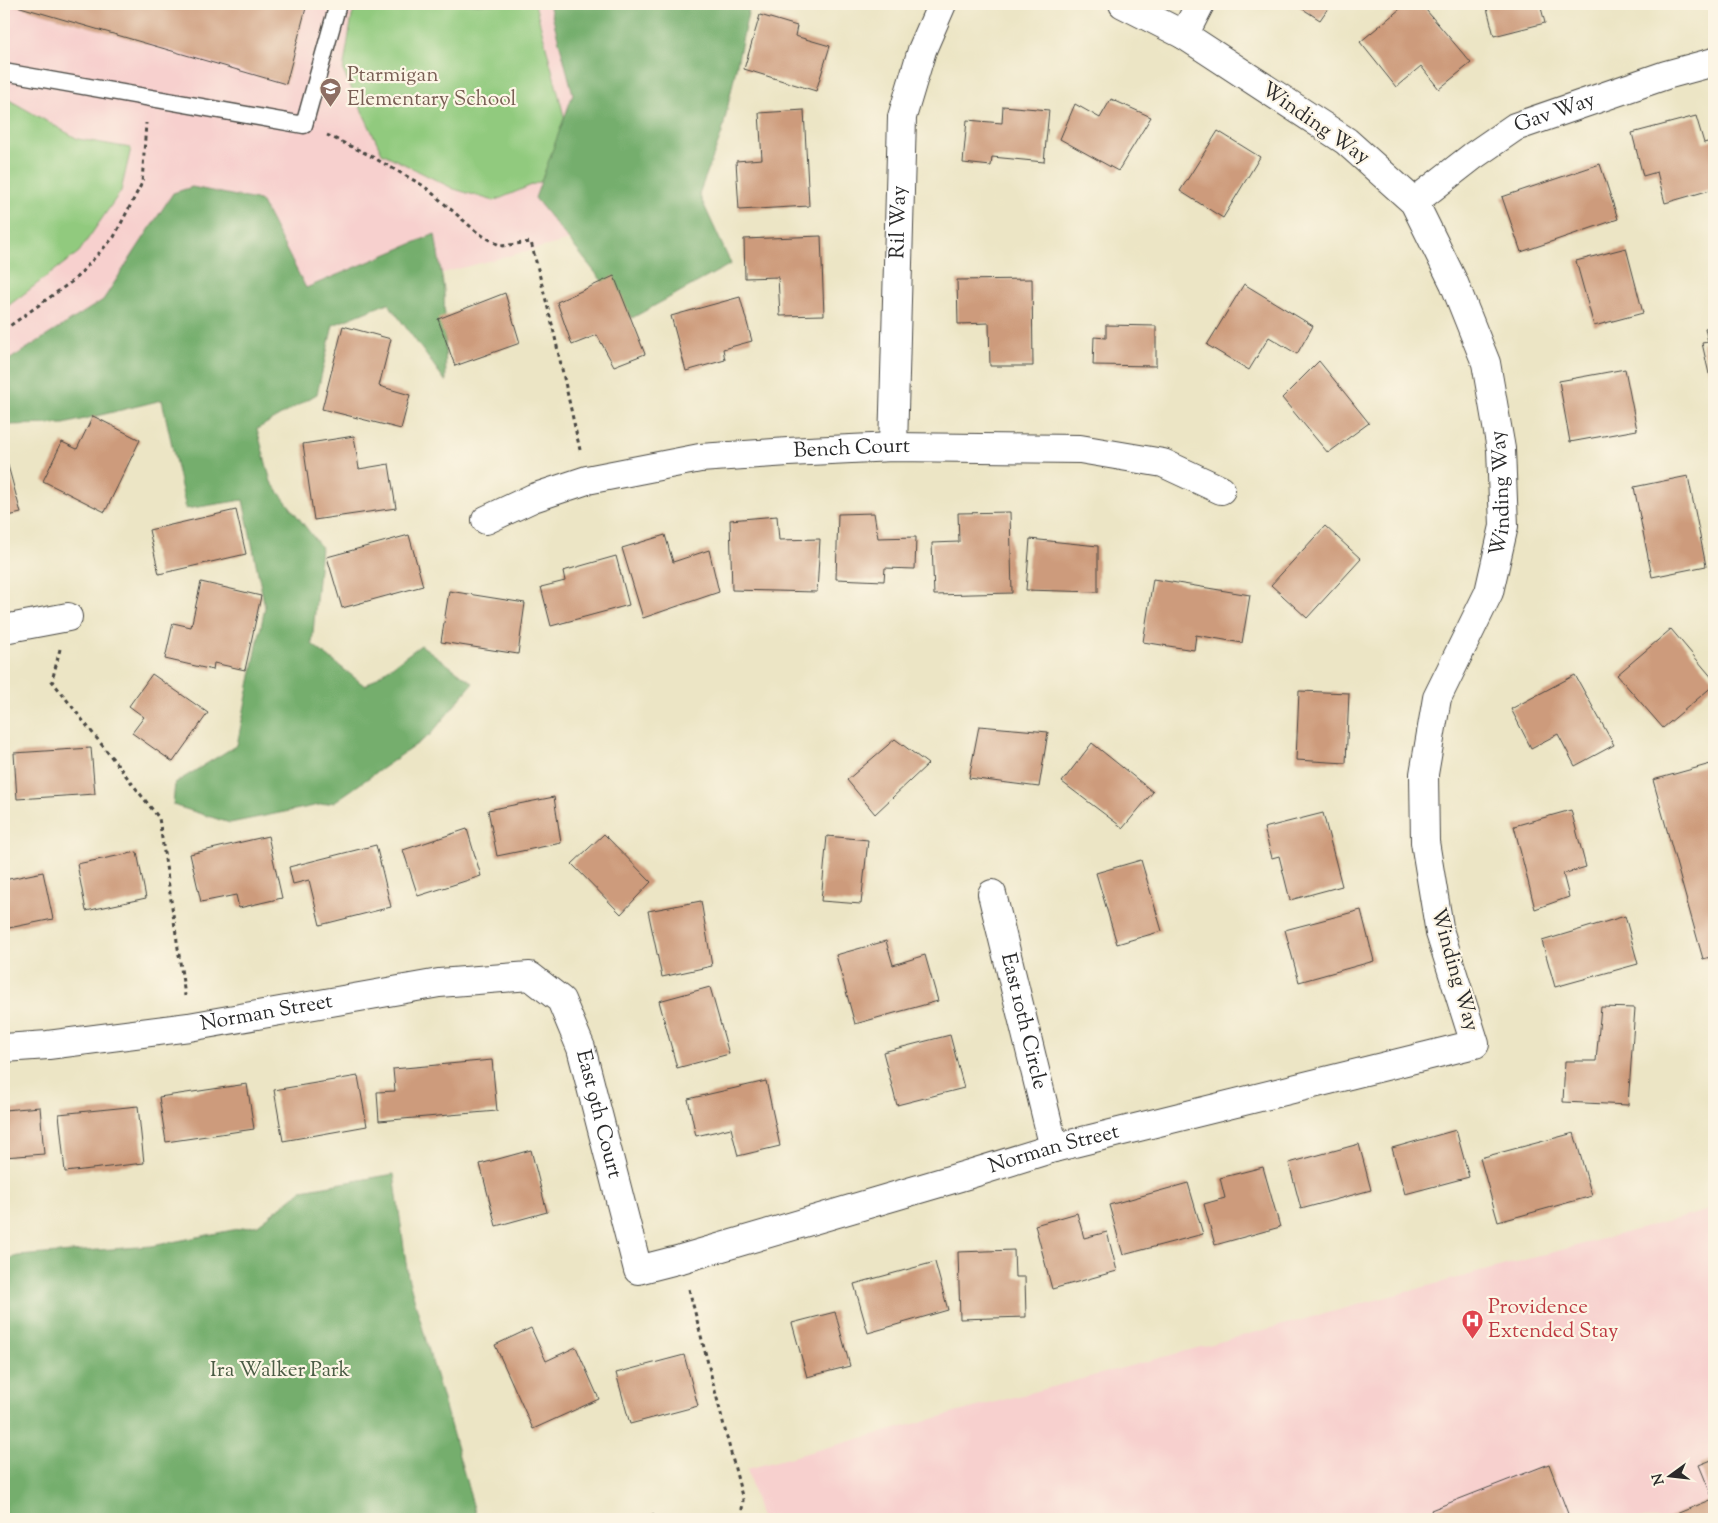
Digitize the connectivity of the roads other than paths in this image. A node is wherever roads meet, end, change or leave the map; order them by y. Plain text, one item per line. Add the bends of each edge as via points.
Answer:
1 (338, 4) edge
2 (942, 4) edge
3 (1123, 4) edge
4 (1200, 4) edge
5 (1184, 35) junction
6 (1714, 62) edge
7 (4, 72) edge
8 (1414, 202) junction
9 (893, 447) junction
10 (1221, 490) dead end
11 (486, 520) dead end
12 (68, 617) road end
13 (4, 629) edge
14 (992, 894) dead end
15 (530, 976) joint
16 (1475, 1044) joint
17 (4, 1048) edge
18 (1054, 1148) junction
19 (638, 1270) joint

1 - 7 lane via 304,125
2 - 9 street, Ril Way via 922,50 902,117
3 - 5 street, Winding Way
4 - 5 street
5 - 8 street, Winding Way via 1346,141
6 - 8 street, Gav Way via 1666,75 1515,127
8 - 16 street, Winding Way via 1454,283 1486,363 1501,449 1504,526 1489,592 1437,698 1424,774 1426,842 1440,933
9 - 10 street, Bench Court via 1080,449 1163,464
9 - 11 street, Bench Court via 700,458 587,480 533,498
12 - 13 street
14 - 18 street, East 10th Circle
15 - 17 street, Norman Street via 439,983 190,1027
15 - 19 street, East 9th Court via 561,1000 581,1048
16 - 18 street, Norman Street
18 - 19 street, Norman Street via 681,1260

